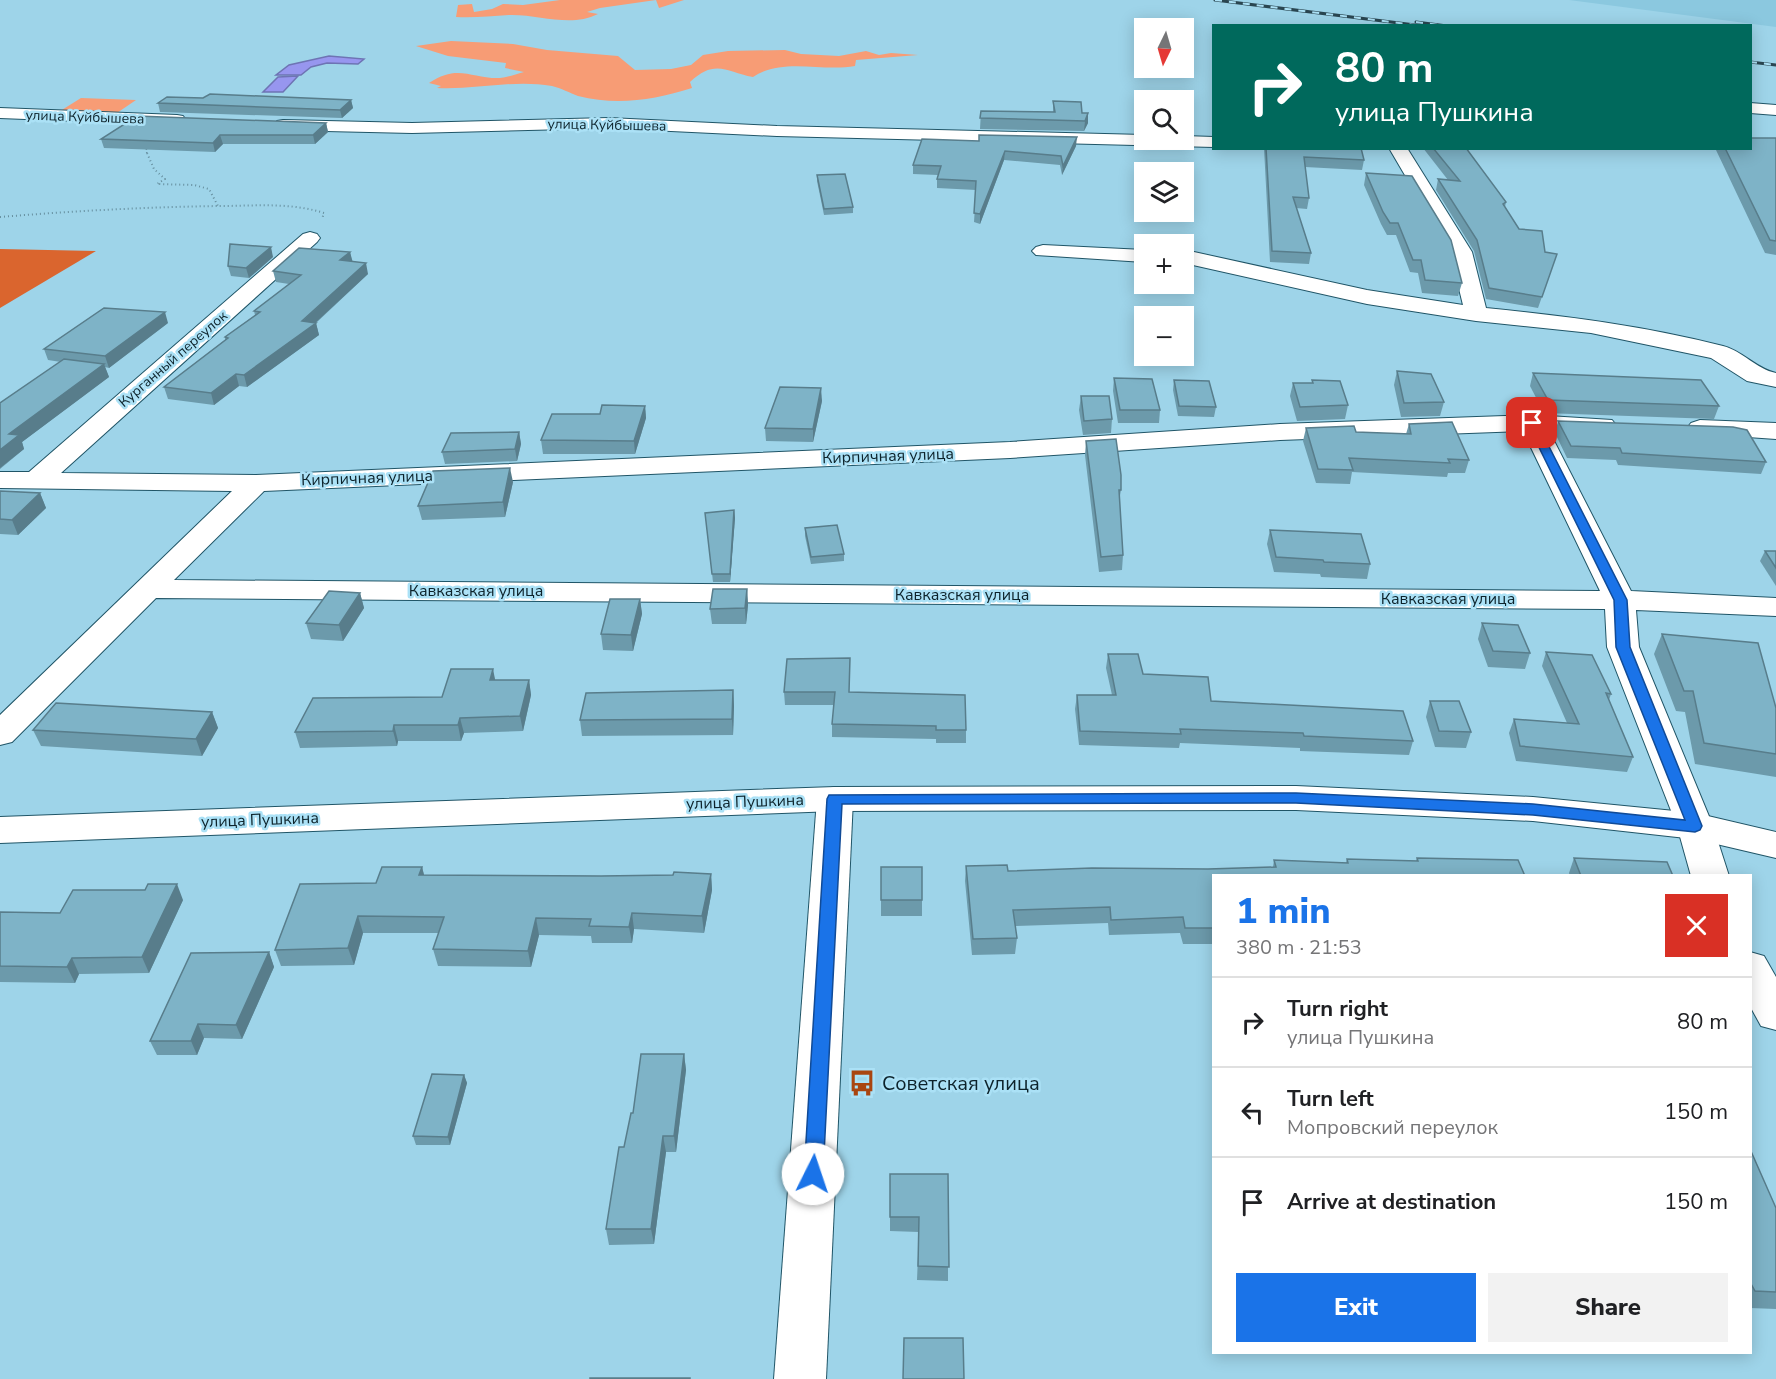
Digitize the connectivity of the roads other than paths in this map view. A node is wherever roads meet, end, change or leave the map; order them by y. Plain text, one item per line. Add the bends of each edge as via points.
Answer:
1 (1752, 108) edge
2 (1776, 110) edge
3 (0, 113) edge
4 (200, 121) edge
5 (269, 124) edge
6 (1212, 142) edge
7 (1399, 150) edge
8 (310, 238) road end
9 (1043, 251) dead end
10 (1134, 256) edge
11 (1194, 259) edge
12 (1476, 314) junction
13 (1776, 380) edge
14 (1532, 423) junction
15 (1625, 426) edge
16 (1671, 427) edge
17 (1776, 431) edge
18 (0, 480) edge
19 (35, 481) junction
20 (256, 483) junction
21 (148, 589) junction
22 (1620, 600) junction
23 (1776, 607) edge
24 (0, 734) edge
25 (835, 799) junction
26 (1695, 826) junction
27 (0, 830) edge
28 (1776, 845) edge
29 (1709, 874) edge
30 (1752, 971) edge
31 (1776, 1014) edge
32 (800, 1379) edge

1 - 2 street
3 - 4 street, улица Куйбышева
5 - 6 street, улица Куйбышева via 412,128 609,123 766,131
7 - 12 street via 1461,252
8 - 19 street, Курганный переулок
9 - 10 street
11 - 12 street via 1367,297
12 - 13 street via 1591,326 1719,352 1756,376
14 - 15 street, Кирпичная улица
14 - 20 street, Кирпичная улица
14 - 22 street
16 - 17 street
18 - 19 street, Кирпичная улица
19 - 20 street, Кирпичная улица
20 - 21 street
21 - 22 street, Кавказская улица
21 - 24 street
22 - 23 street, Кавказская улица
22 - 26 street via 1623,647
25 - 26 street, улица Пушкина via 1296,798 1533,810
25 - 27 street, улица Пушкина
25 - 32 street
26 - 28 street, улица Пушкина
26 - 29 street
30 - 31 street

